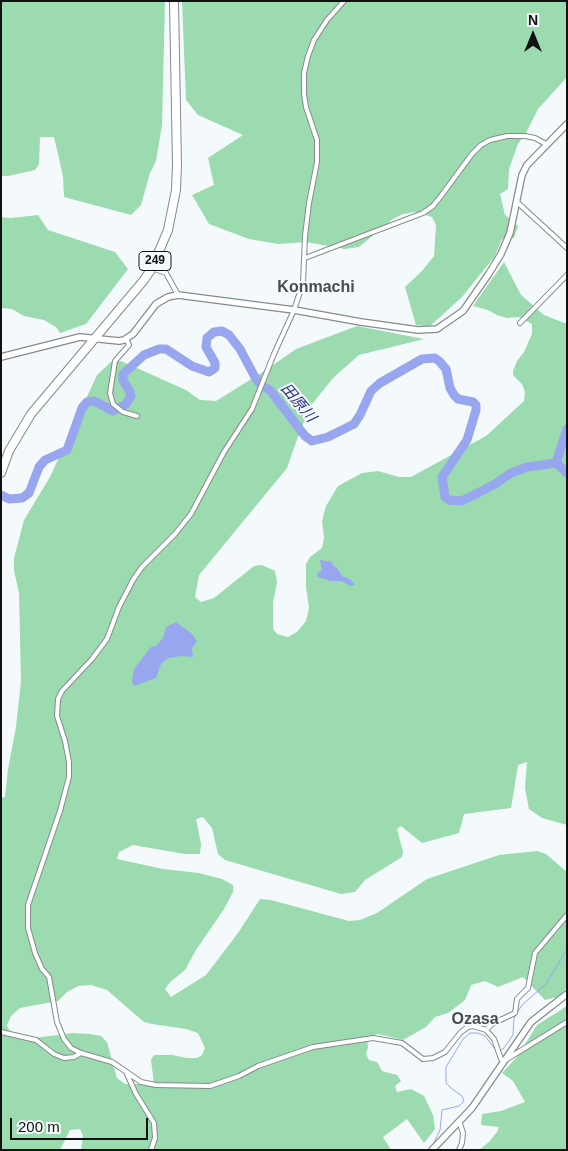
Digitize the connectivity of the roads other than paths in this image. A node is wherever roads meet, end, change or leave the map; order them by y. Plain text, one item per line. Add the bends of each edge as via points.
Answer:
1 (174, 1) edge
2 (344, 1) edge
3 (567, 124) edge
4 (546, 144) junction
5 (518, 203) junction
6 (567, 248) edge
7 (305, 258) junction
8 (152, 268) junction
9 (567, 275) edge
10 (178, 295) junction
11 (294, 310) junction
12 (520, 323) dead end
13 (96, 338) junction
14 (126, 338) junction
15 (1, 357) edge
16 (137, 416) dead end
17 (1, 473) edge
18 (567, 915) edge
19 (567, 994) edge
20 (567, 1022) edge
21 (486, 1030) junction
22 (1, 1032) edge
23 (81, 1053) junction
24 (502, 1060) junction
25 (126, 1072) junction
26 (459, 1121) junction
27 (151, 1150) edge
28 (432, 1150) edge
29 (459, 1150) edge

1 - 8 highway, 249 via 176,190 168,230
2 - 7 street via 314,40 304,73 306,107 318,140 304,236
3 - 4 street
4 - 5 street via 527,164
4 - 7 street via 525,136 490,140 472,154 433,206 423,213
5 - 6 street
5 - 11 street via 510,234 493,268 462,311 442,327 418,330
7 - 11 street via 303,284
8 - 10 street via 166,273
8 - 13 highway, 249
9 - 12 street
10 - 11 street
10 - 14 street via 156,304 133,334
11 - 23 street via 252,409 207,481 191,514 142,567 119,607 107,639 58,699 57,716 67,748 69,777 28,905 28,928 35,954 49,978 60,1033 71,1048
13 - 14 street via 119,341
13 - 15 street via 80,337
13 - 17 highway, 249 via 31,414
14 - 16 street via 129,345 115,361 110,393 113,404 123,412
18 - 21 street via 535,953 528,988 517,999 515,1012
19 - 24 street via 531,1022
20 - 24 street
21 - 24 street
21 - 25 street via 468,1027 445,1052 423,1059 402,1043 379,1038 314,1047 210,1086 156,1085 141,1082
22 - 23 street via 36,1040 64,1058
23 - 25 street via 112,1062
24 - 26 street via 472,1108
25 - 27 street via 154,1123 155,1138
26 - 28 street
26 - 29 street via 463,1134

